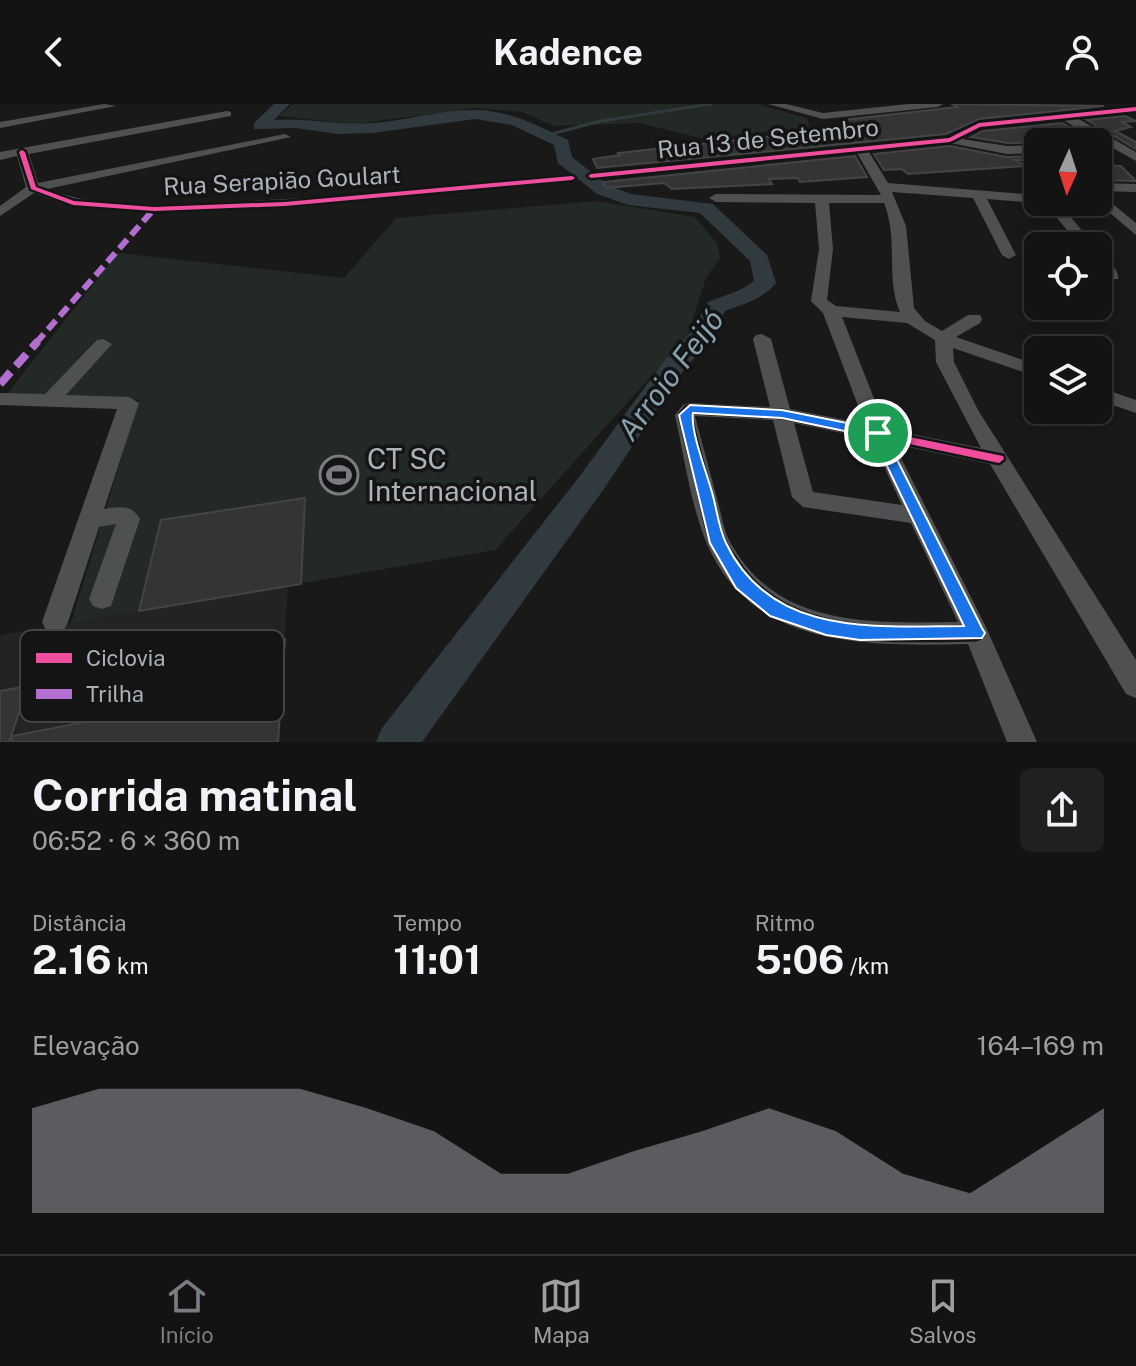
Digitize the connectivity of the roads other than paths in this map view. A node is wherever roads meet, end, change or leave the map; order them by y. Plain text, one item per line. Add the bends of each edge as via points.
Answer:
1 (773, 104) edge
2 (805, 104) edge
3 (938, 104) edge
4 (111, 106) dead end
5 (1136, 109) edge
6 (12, 113) dead end
7 (227, 114) dead end
8 (823, 116) junction
9 (1065, 116) junction
10 (0, 123) edge
11 (1082, 128) edge
12 (285, 137) dead end
13 (950, 140) junction
14 (1136, 141) edge
15 (1112, 143) edge
16 (1112, 147) edge
17 (861, 149) junction
18 (1024, 149) edge
19 (22, 152) junction
20 (0, 156) edge
21 (1136, 157) edge
22 (591, 176) dead end
23 (572, 178) dead end
24 (1112, 187) edge
25 (33, 188) junction
26 (1136, 188) edge
27 (887, 193) junction
28 (978, 194) junction
29 (716, 198) dead end
30 (821, 198) junction
31 (1024, 198) edge
32 (1112, 209) edge
33 (0, 212) edge
34 (1063, 216) edge
35 (1136, 231) edge
36 (1076, 232) edge
37 (1009, 255) dead end
38 (831, 311) junction
39 (911, 318) junction
40 (974, 319) dead end
41 (944, 337) junction
42 (762, 339) dead end
43 (103, 344) dead end
44 (1024, 366) edge
45 (1112, 398) edge
46 (0, 399) edge
47 (50, 401) junction
48 (1136, 407) edge
49 (782, 414) junction
50 (878, 433) junction
51 (999, 459) junction
52 (919, 516) junction
53 (88, 520) junction
54 (102, 599) dead end
55 (55, 622) dead end
56 (976, 633) junction
57 (1136, 685) edge
58 (1022, 742) edge

1 - 8 street
2 - 8 street
3 - 8 street
4 - 10 street
5 - 9 street, Rua 13 de Setembro
6 - 10 street
7 - 19 street
9 - 11 street
9 - 13 street, Rua 13 de Setembro via 979,125
12 - 25 street
13 - 17 street, Rua 13 de Setembro
13 - 18 street
14 - 15 street
16 - 21 street
17 - 22 street, Rua 13 de Setembro
17 - 27 street
19 - 20 street
19 - 25 street
23 - 25 street, Rua Serapião Goulart via 312,202 154,209 73,203
24 - 26 street
25 - 33 street
27 - 28 street
27 - 30 street
27 - 39 street via 900,229 905,306
28 - 31 street
28 - 37 street
29 - 30 street
30 - 38 street via 828,222 819,301
32 - 35 street
34 - 36 street
38 - 39 street
38 - 50 street
39 - 41 street
40 - 41 street
41 - 44 street
41 - 51 street via 945,362
42 - 49 street
43 - 47 street
45 - 48 street
46 - 47 street
47 - 53 street via 129,403
49 - 50 street
49 - 52 street via 807,500
49 - 56 street via 690,409 685,415 717,543 742,583 776,611 826,628
50 - 51 street
50 - 52 street
51 - 57 street
52 - 56 street
53 - 54 street via 122,515 129,519
53 - 55 street
56 - 58 street

